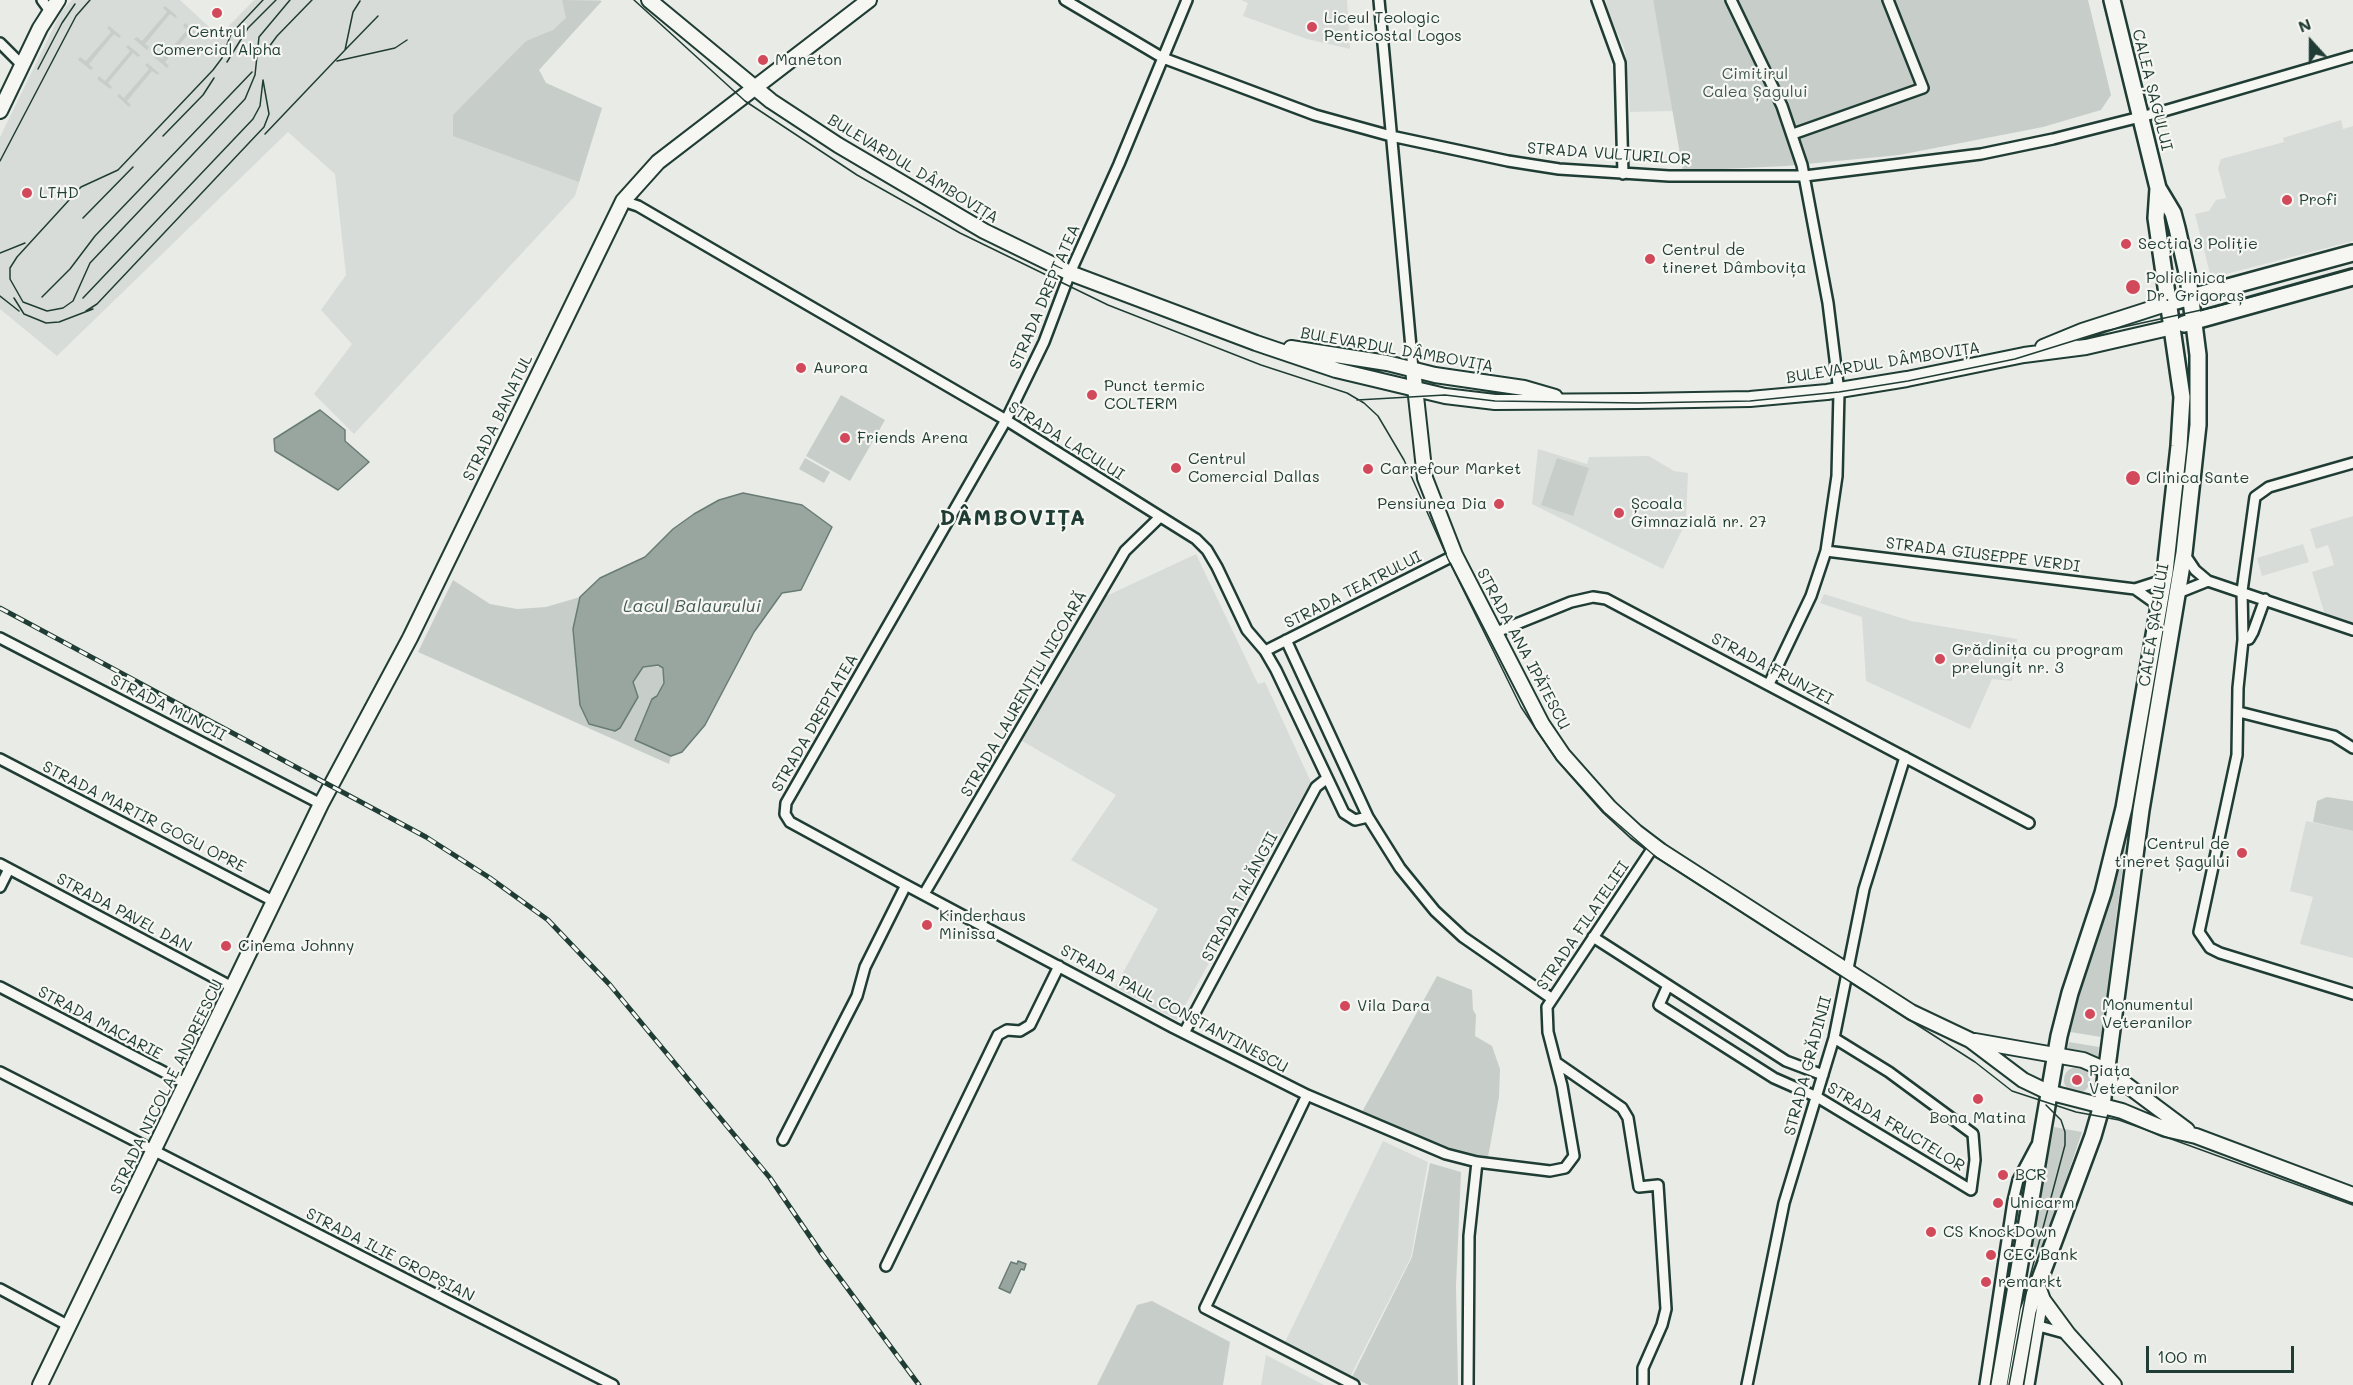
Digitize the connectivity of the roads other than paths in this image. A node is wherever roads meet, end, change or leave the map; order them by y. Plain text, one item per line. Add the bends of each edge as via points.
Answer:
1 (649, 0) edge
2 (869, 0) edge
3 (1065, 0) edge
4 (1187, 0) edge
5 (1378, 0) edge
6 (1597, 0) edge
7 (1731, 0) edge
8 (1888, 0) edge
9 (2112, 0) edge
10 (50, 4) edge
11 (0, 43) edge
12 (2353, 56) edge
13 (1163, 58) junction
14 (22, 65) junction
15 (756, 88) junction
16 (0, 111) edge
17 (2140, 116) junction
18 (1793, 134) junction
19 (1391, 136) junction
20 (1623, 174) junction
21 (1805, 176) junction
22 (2158, 188) junction
23 (623, 201) junction
24 (2353, 253) edge
25 (1070, 273) junction
26 (2353, 278) edge
27 (2191, 297) junction
28 (2169, 303) junction
29 (2194, 322) junction
30 (2173, 327) junction
31 (1256, 343) junction
32 (2024, 355) junction
33 (1413, 369) junction
34 (1414, 388) junction
35 (1839, 390) junction
36 (1567, 400) junction
37 (1006, 420) junction
38 (2353, 463) edge
39 (1160, 517) junction
40 (1826, 551) junction
41 (2184, 553) junction
42 (1455, 555) junction
43 (2163, 580) junction
44 (2208, 581) junction
45 (2135, 589) junction
46 (2242, 591) junction
47 (2178, 593) junction
48 (2265, 599) junction
49 (2159, 606) junction
50 (2353, 630) edge
51 (1494, 633) junction
52 (0, 639) edge
53 (1286, 640) junction
54 (2243, 640) junction
55 (1265, 651) junction
56 (1769, 684) junction
57 (2239, 712) junction
58 (2353, 748) edge
59 (1905, 758) junction
60 (0, 759) edge
61 (1326, 779) junction
62 (321, 804) junction
63 (785, 814) joint
64 (1368, 817) junction
65 (2030, 823) dead end
66 (1654, 846) junction
67 (4, 867) edge
68 (906, 885) junction
69 (0, 887) edge
70 (924, 894) junction
71 (275, 902) junction
72 (1593, 938) junction
73 (1059, 966) junction
74 (1848, 972) junction
75 (1668, 985) junction
76 (0, 987) edge
77 (234, 988) junction
78 (2353, 994) edge
79 (1551, 998) junction
80 (1184, 1033) junction
81 (1834, 1038) junction
82 (1970, 1040) junction
83 (2054, 1055) junction
84 (1557, 1063) junction
85 (2108, 1071) junction
86 (0, 1072) edge
87 (1823, 1075) junction
88 (187, 1084) junction
89 (2048, 1092) junction
90 (1307, 1095) junction
91 (1817, 1097) junction
92 (2102, 1105) junction
93 (2196, 1136) junction
94 (2041, 1139) junction
95 (783, 1140) dead end
96 (154, 1152) junction
97 (1477, 1162) junction
98 (1569, 1164) joint
99 (2353, 1196) edge
100 (886, 1266) dead end
101 (2037, 1284) junction
102 (0, 1289) edge
103 (2043, 1300) junction
104 (69, 1326) junction
105 (2039, 1326) junction
106 (2068, 1334) junction
107 (40, 1385) edge
108 (613, 1385) edge
109 (1354, 1385) edge
110 (1468, 1385) edge
111 (1643, 1385) edge
112 (1747, 1385) edge
113 (1985, 1385) edge
114 (2000, 1385) edge
115 (2014, 1385) edge
116 (2029, 1385) edge
117 (2114, 1385) edge

1 - 15 main road, BULEVARDUL DÂMBOVIȚA
2 - 15 main road, STRADA BANATUL
3 - 13 street, STRADA VULTURILOR
4 - 13 street, STRADA DREPTATEA
5 - 19 street, STRADA ANA IPĂTESCU
6 - 20 street via 1620,63
7 - 18 street
8 - 18 street via 1923,88
9 - 17 main road, CALEA ȘAGULUI
10 - 14 main road
11 - 14 street
12 - 17 street, STRADA VULTURILOR
13 - 19 street, STRADA VULTURILOR via 1315,115
13 - 25 street, STRADA DREPTATEA
14 - 16 main road
15 - 23 main road, STRADA BANATUL via 658,162
15 - 25 main road, BULEVARDUL DÂMBOVIȚA via 838,145 950,214
17 - 21 street, STRADA VULTURILOR via 1981,154
17 - 22 main road, CALEA ȘAGULUI
18 - 21 street
19 - 20 street, STRADA VULTURILOR via 1508,161
19 - 33 street, STRADA ANA IPĂTESCU
20 - 21 street, STRADA VULTURILOR
21 - 35 street
22 - 27 main road, CALEA ȘAGULUI via 2173,213
22 - 28 main road, CALEA ȘAGULUI via 2156,218
23 - 37 street, STRADA LACULUI via 638,206
23 - 62 main road, STRADA BANATUL via 414,628
24 - 27 main road
25 - 31 main road, BULEVARDUL DÂMBOVIȚA
25 - 37 street, STRADA DREPTATEA via 1044,342
26 - 29 main road
27 - 28 main road
27 - 29 main road, CALEA ȘAGULUI
28 - 30 main road, CALEA ȘAGULUI
28 - 32 main road, BULEVARDUL DÂMBOVIȚA via 2082,331
29 - 30 main road
29 - 41 main road, CALEA ȘAGULUI via 2199,416
30 - 32 main road, BULEVARDUL DÂMBOVIȚA via 2086,347
30 - 43 main road, CALEA ȘAGULUI via 2182,397
31 - 33 main road, BULEVARDUL DÂMBOVIȚA
31 - 34 main road, BULEVARDUL DÂMBOVIȚA via 1336,370
32 - 35 main road, BULEVARDUL DÂMBOVIȚA
33 - 34 main road, STRADA ANA IPĂTESCU
33 - 36 main road, BULEVARDUL DÂMBOVIȚA via 1524,388
34 - 36 main road, BULEVARDUL DÂMBOVIȚA via 1495,402
34 - 42 main road, STRADA ANA IPĂTESCU via 1425,478
35 - 36 main road, BULEVARDUL DÂMBOVIȚA via 1750,399
35 - 40 street via 1837,476
37 - 39 street, STRADA LACULUI
37 - 63 street, STRADA DREPTATEA via 786,803
38 - 46 street via 2258,493
39 - 55 street, STRADA LACULUI via 1207,550 1248,630
39 - 70 street, STRADA LAURENȚIU NICOARĂ via 1135,538 1119,560
40 - 45 street, STRADA GIUSEPPE VERDI
40 - 56 street via 1811,596
41 - 44 street via 2194,570
41 - 47 main road, CALEA ȘAGULUI
42 - 51 main road, STRADA ANA IPĂTESCU
42 - 53 street, STRADA TEATRULUI
43 - 45 street, STRADA GIUSEPPE VERDI
43 - 49 main road, CALEA ȘAGULUI
44 - 46 street
44 - 47 street
45 - 49 street, STRADA GIUSEPPE VERDI
46 - 48 street
46 - 54 street
47 - 85 main road, CALEA ȘAGULUI via 2140,819
48 - 50 street
48 - 54 street via 2253,632
49 - 83 main road, CALEA ȘAGULUI via 2121,822
51 - 56 street, STRADA FRUNZEI via 1570,602 1593,597 1606,599
51 - 66 main road, STRADA ANA IPĂTESCU via 1537,717 1563,755 1609,807
52 - 62 street, STRADA MUNCII
53 - 55 street, STRADA TEATRULUI
53 - 64 street
54 - 57 street
55 - 61 street, STRADA LACULUI
56 - 59 street, STRADA FRUNZEI
57 - 58 street via 2334,736
57 - 78 street via 2238,755 2199,924 2202,939 2220,953
59 - 65 street, STRADA FRUNZEI
59 - 74 street, STRADA GRĂDINII via 1864,890
60 - 71 street, STRADA MARTIR GOGU OPRE
61 - 64 street, STRADA LACULUI via 1349,818
61 - 80 street, STRADA TALĂNGII via 1316,787
62 - 71 main road, STRADA NICOLAE ANDREESCU
63 - 68 street, STRADA PAUL CONSTANTINESCU via 790,822
64 - 79 street via 1400,868 1435,910 1463,937
66 - 72 street, STRADA FILATELIEI
66 - 74 main road, STRADA ANA IPĂTESCU
67 - 69 street
67 - 77 street, STRADA PAVEL DAN
68 - 70 street, STRADA PAUL CONSTANTINESCU
68 - 95 street via 865,967 857,996
70 - 73 street, STRADA PAUL CONSTANTINESCU
71 - 77 main road, STRADA NICOLAE ANDREESCU
72 - 75 street, STRADA FRUCTELOR
72 - 79 street, STRADA FILATELIEI
73 - 80 street, STRADA PAUL CONSTANTINESCU
73 - 100 street via 1030,1025 999,1035
74 - 81 street, STRADA GRĂDINII
74 - 82 main road, STRADA ANA IPĂTESCU via 1911,1012
75 - 87 street, STRADA FRUCTELOR via 1786,1061
75 - 91 street, STRADA FRUCTELOR via 1659,1005 1774,1078
76 - 88 street, STRADA MACARIE
77 - 88 main road, STRADA NICOLAE ANDREESCU
79 - 84 street, STRADA FILATELIEI via 1545,1017
80 - 90 street, STRADA PAUL CONSTANTINESCU
81 - 87 street, STRADA GRĂDINII
81 - 91 street, STRADA FRUCTELOR via 1889,1072 1973,1134 1971,1190
82 - 83 main road, STRADA ANA IPĂTESCU
82 - 89 main road, STRADA ANA IPĂTESCU via 2014,1074
83 - 85 main road via 2083,1060
83 - 89 main road
84 - 98 street, STRADA FILATELIEI via 1574,1156
84 - 111 street via 1622,1108 1628,1118 1639,1187 1658,1185 1666,1309 1643,1368
85 - 92 main road
85 - 93 main road
86 - 96 street, STRADA ILIE GROPȘIAN
87 - 91 street, STRADA GRĂDINII
88 - 96 main road, STRADA NICOLAE ANDREESCU
89 - 92 main road
89 - 94 main road
90 - 97 street, STRADA PAUL CONSTANTINESCU via 1432,1149
90 - 109 street via 1205,1308
91 - 112 street, STRADA GRĂDINII via 1784,1203
92 - 93 main road via 2165,1129
92 - 101 main road
93 - 99 main road
94 - 113 street via 2018,1180 2013,1201
94 - 114 main road
96 - 104 main road, STRADA NICOLAE ANDREESCU
96 - 108 street, STRADA ILIE GROPȘIAN
97 - 98 street, STRADA PAUL CONSTANTINESCU via 1550,1171
97 - 110 street via 1469,1236
101 - 103 main road
101 - 115 main road
102 - 104 street
103 - 105 street
103 - 106 main road
104 - 107 main road, STRADA NICOLAE ANDREESCU
105 - 106 street
105 - 116 street
106 - 117 main road

